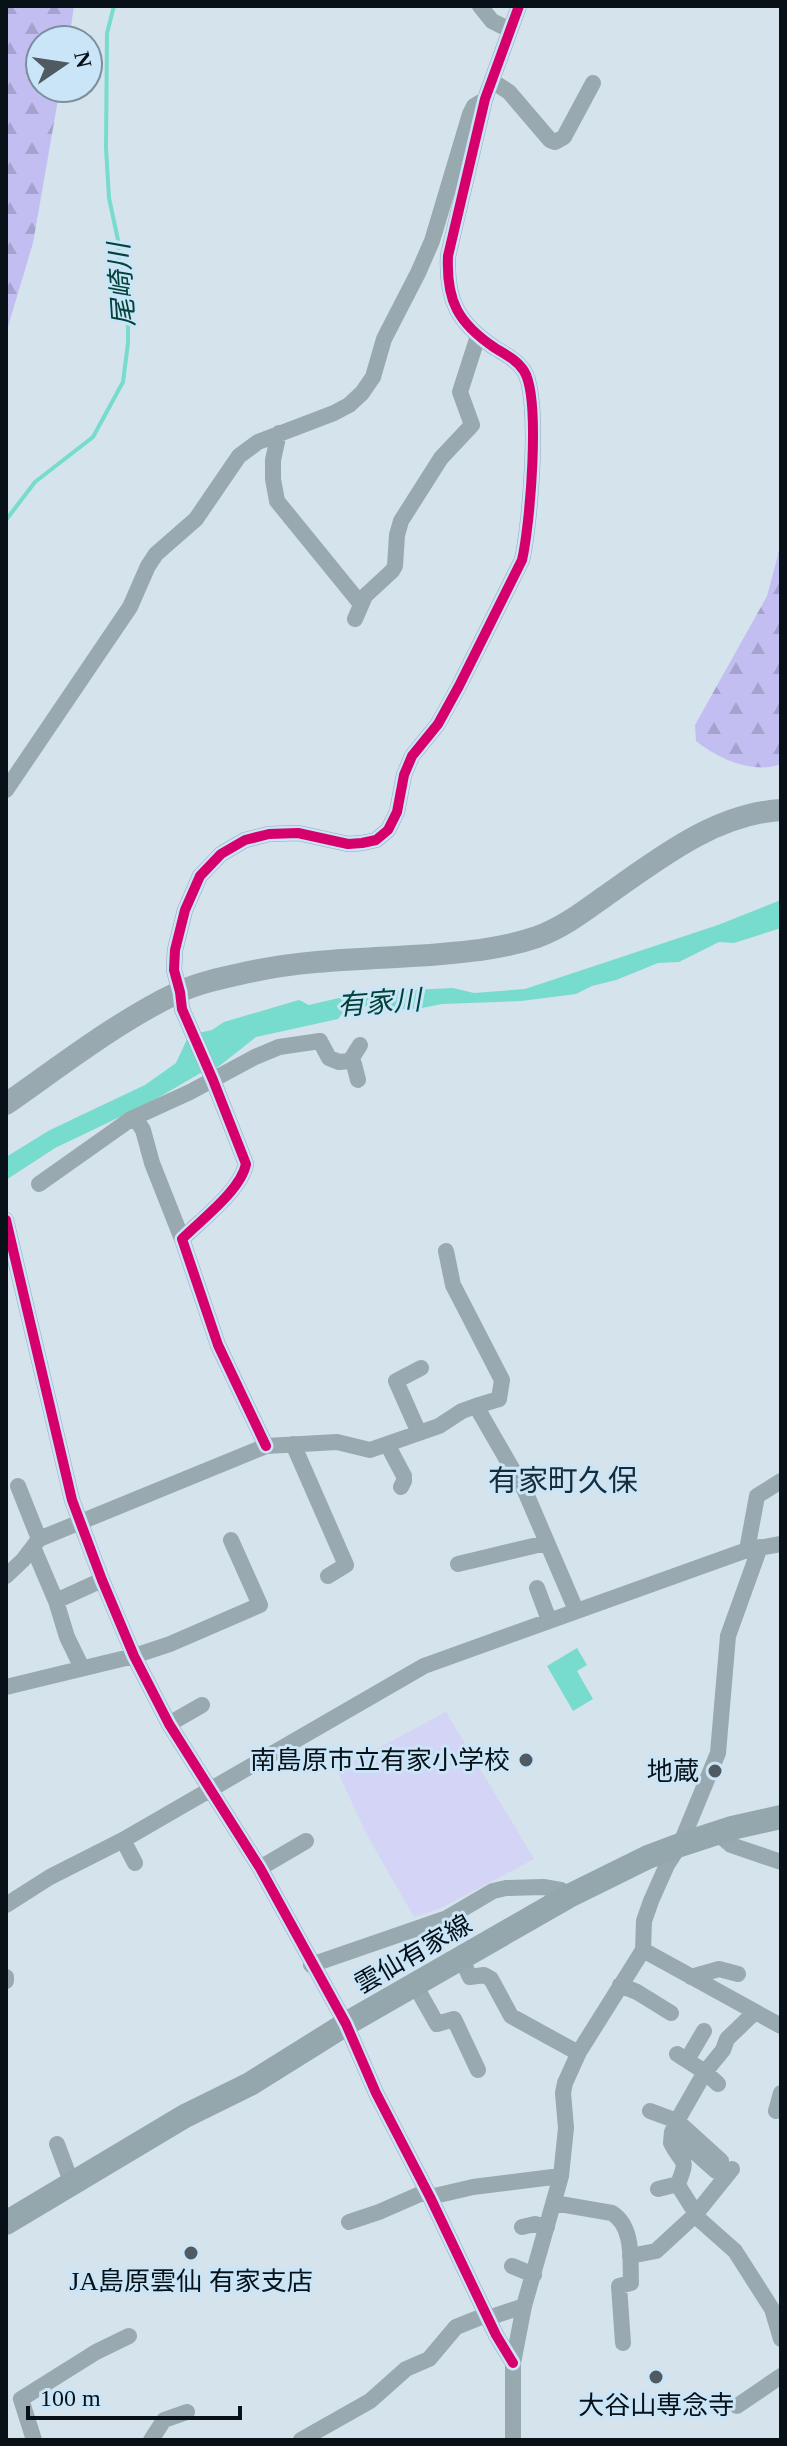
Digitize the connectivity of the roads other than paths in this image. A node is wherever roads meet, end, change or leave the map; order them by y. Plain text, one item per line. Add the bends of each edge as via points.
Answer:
1 (480, 6) edge
2 (519, 6) edge
3 (510, 30) junction
4 (492, 81) junction
5 (593, 83) dead end
6 (485, 99) junction
7 (478, 336) junction
8 (279, 433) junction
9 (6, 790) edge
10 (781, 810) edge
11 (180, 992) junction
12 (360, 1045) dead end
13 (350, 1061) junction
14 (211, 1077) junction
15 (358, 1080) dead end
16 (6, 1104) edge
17 (135, 1118) junction
18 (39, 1184) dead end
19 (6, 1222) edge
20 (182, 1239) junction
21 (446, 1251) dead end
22 (421, 1368) dead end
23 (476, 1406) junction
24 (419, 1433) junction
25 (293, 1444) junction
26 (387, 1444) junction
27 (266, 1446) junction
28 (781, 1481) edge
29 (18, 1486) dead end
30 (401, 1487) dead end
31 (79, 1522) junction
32 (231, 1540) dead end
33 (36, 1543) junction
34 (546, 1543) junction
35 (781, 1544) edge
36 (753, 1549) junction
37 (458, 1564) dead end
38 (6, 1576) edge
39 (328, 1576) dead end
40 (102, 1580) junction
41 (537, 1588) dead end
42 (56, 1601) junction
43 (576, 1610) junction
44 (549, 1620) junction
45 (134, 1656) junction
46 (82, 1668) junction
47 (6, 1687) edge
48 (202, 1705) dead end
49 (169, 1724) junction
50 (210, 1788) junction
51 (781, 1817) edge
52 (717, 1833) junction
53 (123, 1840) junction
54 (306, 1841) dead end
55 (680, 1845) junction
56 (781, 1862) edge
57 (135, 1863) dead end
58 (260, 1868) junction
59 (569, 1896) junction
60 (6, 1905) edge
61 (643, 1950) junction
62 (461, 1958) junction
63 (311, 1965) junction
64 (738, 1974) dead end
65 (691, 1977) junction
66 (415, 1985) junction
67 (620, 1985) junction
68 (755, 2012) junction
69 (671, 2013) dead end
70 (346, 2024) junction
71 (781, 2026) edge
72 (723, 2050) junction
73 (579, 2052) junction
74 (478, 2070) dead end
75 (705, 2072) junction
76 (718, 2084) dead end
77 (781, 2093) edge
78 (650, 2111) dead end
79 (776, 2111) dead end
80 (674, 2127) junction
81 (57, 2144) dead end
82 (561, 2176) junction
83 (72, 2184) junction
84 (678, 2184) junction
85 (658, 2189) dead end
86 (428, 2194) junction
87 (554, 2203) junction
88 (695, 2215) junction
89 (349, 2222) dead end
90 (6, 2223) edge
91 (522, 2227) dead end
92 (547, 2227) junction
93 (630, 2256) junction
94 (512, 2266) dead end
95 (534, 2275) junction
96 (524, 2306) junction
97 (487, 2316) junction
98 (129, 2336) dead end
99 (781, 2339) edge
100 (623, 2343) dead end
101 (513, 2363) junction
102 (781, 2376) edge
103 (13, 2396) edge
104 (737, 2406) dead end
105 (187, 2412) dead end
106 (34, 2440) edge
107 (151, 2440) edge
108 (301, 2440) edge
109 (513, 2440) edge

1 - 3 street via 492,21
2 - 3 street
3 - 4 street
4 - 5 street via 555,142 564,137
4 - 6 street
6 - 7 street via 447,278 455,310
6 - 8 street via 470,114 432,241 384,339 373,377 349,405
7 - 8 street via 460,392 472,425 441,458 401,521 395,566 365,596 358,611 277,501 273,460
7 - 11 street via 514,360 530,385 527,538 515,576 438,724 412,756 388,830 376,840 348,844 298,833 269,834 221,854 200,876 185,910 175,950
8 - 9 street via 239,456 196,519 156,554 130,607
10 - 11 street via 712,827 571,921 512,945 293,965
11 - 14 street
11 - 16 street
12 - 13 street
13 - 14 street via 329,1058 320,1041 294,1044
13 - 15 street
14 - 17 street
14 - 20 street via 246,1164 228,1193
17 - 18 street
17 - 20 street
19 - 31 street
20 - 27 street via 218,1345
21 - 23 street via 453,1285 502,1380 499,1399
22 - 24 street via 396,1381
23 - 24 street
23 - 34 street via 525,1491
24 - 26 street
25 - 26 street via 337,1442 370,1450
25 - 27 street
25 - 39 street via 346,1565
26 - 30 street via 404,1476
27 - 31 street
28 - 36 street via 757,1496
29 - 33 street
31 - 33 street
31 - 40 street
32 - 45 street via 260,1605
33 - 38 street
33 - 42 street
34 - 37 street
34 - 43 street
35 - 36 street
36 - 43 street
36 - 55 street via 728,1636 718,1753
40 - 42 street
40 - 45 street
41 - 44 street
42 - 46 street
43 - 44 street
44 - 50 street via 424,1666
45 - 46 street
45 - 49 street
46 - 47 street
48 - 49 street
49 - 50 street
50 - 53 street
50 - 58 street
51 - 52 main road, 雲仙有家線
52 - 55 main road, 雲仙有家線
52 - 56 street via 731,1845
53 - 57 street
53 - 60 street
54 - 58 street
55 - 59 main road, 雲仙有家線
55 - 61 street via 651,1901
58 - 63 street
59 - 62 main road, 雲仙有家線
59 - 63 street via 543,1887 493,1891 447,1918
61 - 65 street
61 - 67 street
62 - 66 main road, 雲仙有家線
62 - 73 street via 470,1977 491,1979 511,2016
63 - 70 street
64 - 65 street via 719,1969
65 - 68 street
66 - 70 main road, 雲仙有家線
66 - 74 street via 437,2024 454,2019
67 - 69 street
67 - 73 street
68 - 71 street
68 - 72 street via 727,2039
70 - 83 main road, 雲仙有家線
70 - 86 street
72 - 75 street
72 - 75 street via 702,2034 682,2057
73 - 82 street via 563,2093
75 - 76 street
75 - 80 street
77 - 79 street
78 - 80 street
80 - 84 street via 671,2143 685,2163
80 - 88 street via 726,2169
81 - 83 street
82 - 86 street
82 - 87 street
83 - 90 main road, 雲仙有家線
84 - 85 street
84 - 88 street
86 - 89 street
86 - 97 street
87 - 92 street
87 - 93 street via 612,2213 629,2237
88 - 93 street via 656,2251
88 - 99 street via 735,2251 772,2309
91 - 92 street
92 - 95 street
93 - 100 street via 631,2283 619,2286
94 - 95 street
95 - 96 street
96 - 97 street
96 - 101 street
97 - 101 street
97 - 108 street via 456,2327 429,2359
98 - 103 street
101 - 109 street
102 - 104 street
103 - 106 street
105 - 107 street via 164,2420

